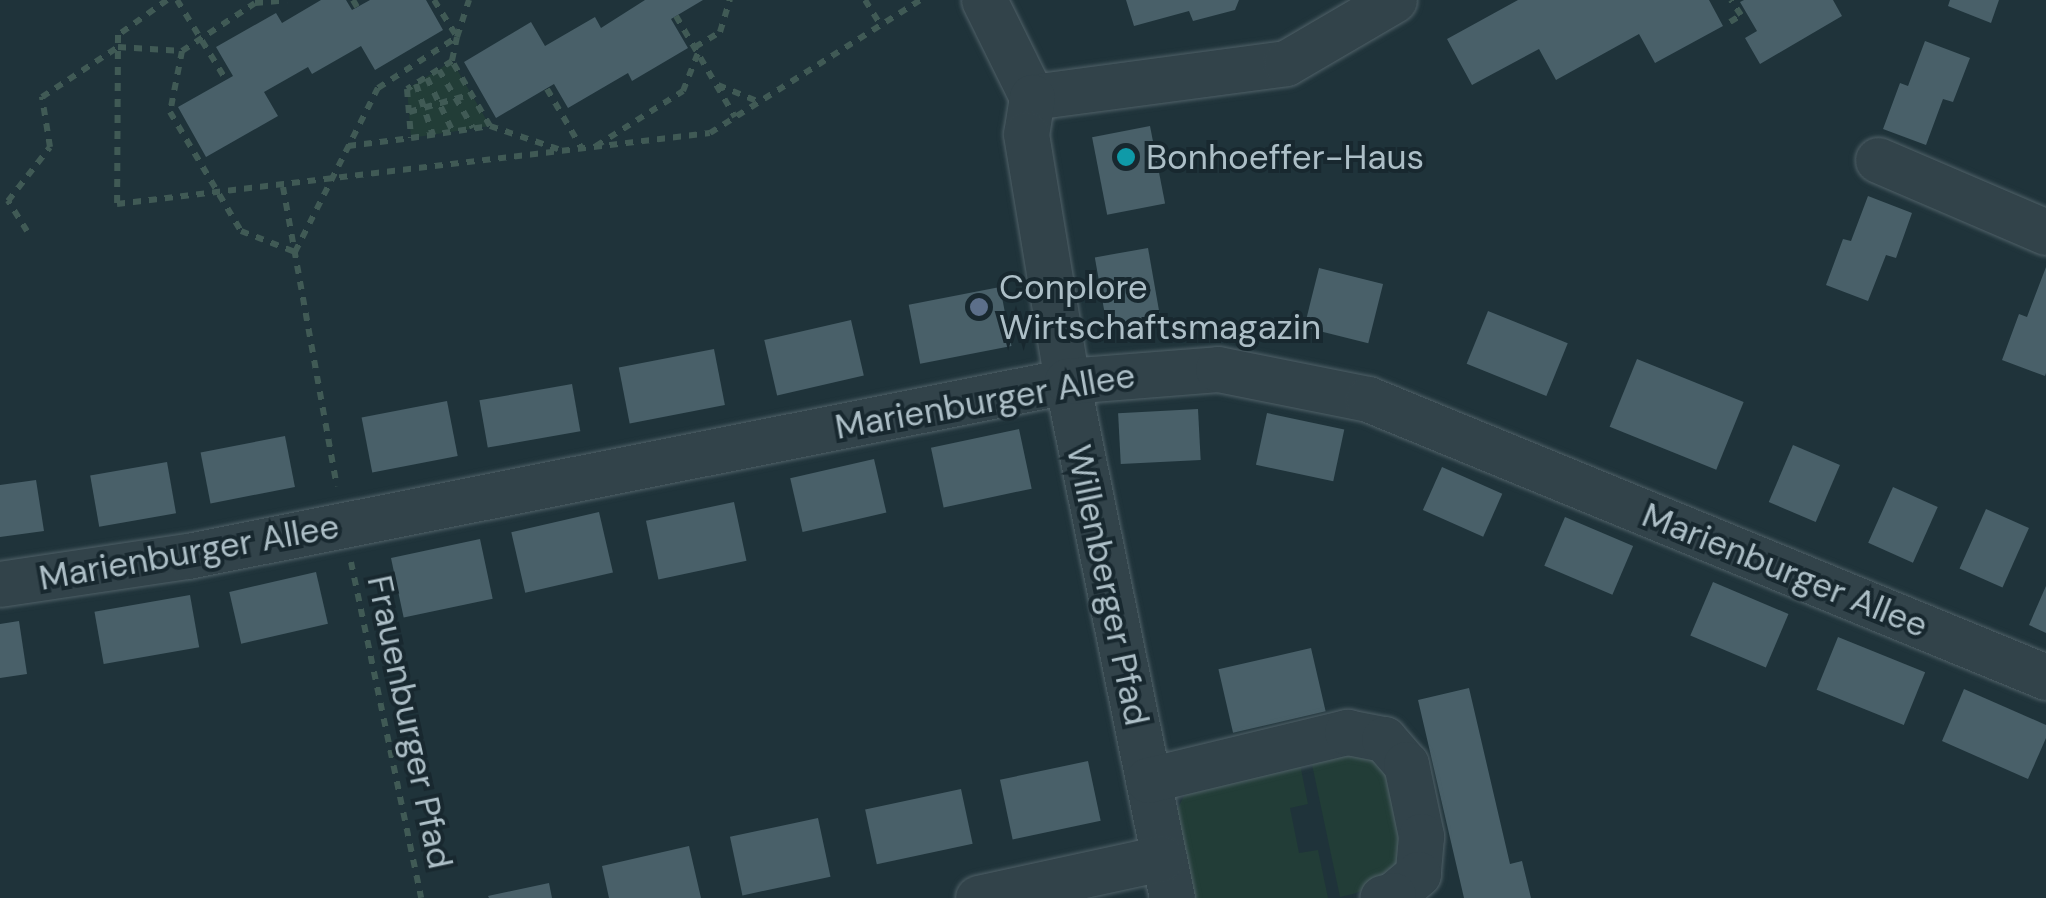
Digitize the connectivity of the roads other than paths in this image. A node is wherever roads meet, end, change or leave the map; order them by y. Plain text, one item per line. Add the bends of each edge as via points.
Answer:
1 (984, 0) edge
2 (1394, 0) edge
3 (1029, 115) junction
4 (1878, 160) dead end
5 (2046, 232) edge
6 (1067, 381) junction
7 (0, 584) edge
8 (2046, 677) edge
9 (1148, 780) junction
10 (1167, 878) edge
11 (978, 898) edge
12 (1382, 898) edge

1 - 3 street, Willenberger Pfad
2 - 3 street via 1286,62
3 - 6 street, Willenberger Pfad
4 - 5 street
6 - 7 street, Marienburger Allee via 188,556
6 - 8 street, Marienburger Allee via 1218,369 1368,399
6 - 9 street, Willenberger Pfad
9 - 10 street, Willenberger Pfad
9 - 12 street via 1347,732 1384,739 1406,764 1422,836 1418,874
10 - 11 street

